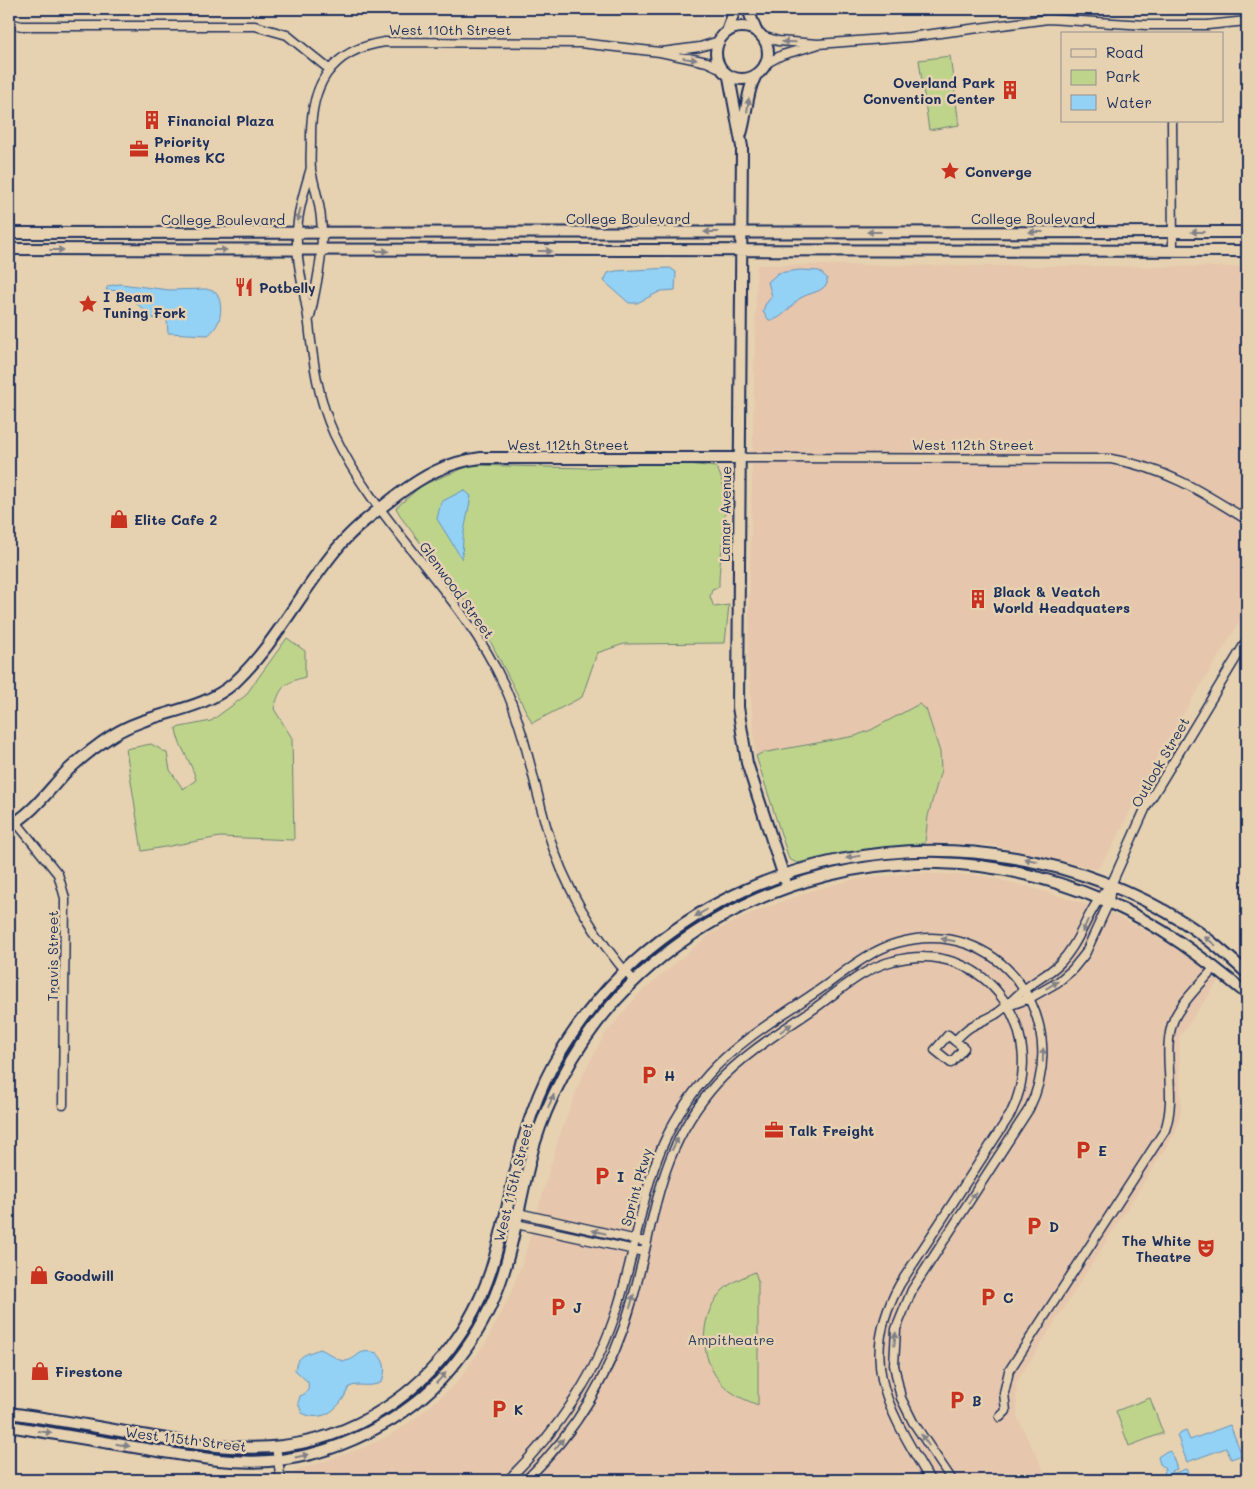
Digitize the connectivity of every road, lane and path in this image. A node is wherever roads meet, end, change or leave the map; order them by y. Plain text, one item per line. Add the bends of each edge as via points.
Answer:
1 (735, 9) edge
2 (748, 9) edge
3 (1247, 21) edge
4 (9, 23) edge
5 (22, 26) junction
6 (9, 29) edge
7 (1173, 29) edge
8 (727, 32) junction
9 (759, 33) junction
10 (719, 41) junction
11 (818, 44) junction
12 (660, 52) junction
13 (767, 63) junction
14 (720, 68) junction
15 (330, 70) junction
16 (730, 77) junction
17 (755, 77) junction
18 (1172, 122) edge
19 (741, 134) junction
20 (311, 168) junction
21 (742, 232) junction
22 (1173, 232) junction
23 (1247, 232) edge
24 (9, 233) edge
25 (298, 233) junction
26 (321, 233) junction
27 (9, 250) edge
28 (299, 250) junction
29 (320, 251) junction
30 (742, 251) junction
31 (1172, 251) junction
32 (1247, 251) edge
33 (309, 324) junction
34 (740, 458) junction
35 (381, 508) junction
36 (1247, 520) edge
37 (1247, 640) edge
38 (13, 824) edge
39 (9, 834) edge
40 (783, 875) junction
41 (1110, 885) junction
42 (787, 888) junction
43 (1098, 898) junction
44 (1109, 902) junction
45 (1215, 967) junction
46 (625, 971) junction
47 (1247, 972) edge
48 (634, 981) junction
49 (1024, 989) junction
50 (1247, 994) edge
51 (1030, 998) junction
52 (1008, 1006) junction
53 (955, 1041) dead end
54 (63, 1105) dead end
55 (518, 1214) junction
56 (504, 1218) junction
57 (516, 1224) junction
58 (634, 1240) junction
59 (646, 1242) junction
60 (632, 1250) junction
61 (644, 1252) junction
62 (9, 1413) edge
63 (1000, 1417) dead end
64 (9, 1426) edge
65 (276, 1447) junction
66 (278, 1460) junction
67 (281, 1480) edge
68 (508, 1480) edge
69 (526, 1480) edge
70 (930, 1480) edge
71 (952, 1480) edge

1 - 8 street
2 - 9 street
3 - 7 street
4 - 5 street
5 - 6 street
5 - 15 street via 255,26 287,35
7 - 11 street via 1048,19 909,37
8 - 9 street via 742,27
8 - 10 street
11 -> 9 street via 778,42
9 - 13 street via 769,51
10 - 12 street, West 110th Street
10 - 14 street via 716,56
11 - 13 street
12 -> 14 street, West 110th Street
12 - 15 street, West 110th Street via 566,42 384,42 361,47
13 - 17 street
14 - 16 street
15 - 20 street, Glenwood Street via 316,92 312,106
16 - 17 street via 741,80
16 - 19 street, Lamar Avenue
19 -> 17 street, Lamar Avenue
18 - 22 street
19 - 21 street, Lamar Avenue
20 -> 25 street, Glenwood Street via 297,222
20 - 26 street, Glenwood Street
22 -> 21 street, College Boulevard
21 -> 26 street, College Boulevard
21 - 30 street, Lamar Avenue
23 -> 22 street, College Boulevard
22 - 31 street
24 - 25 street, College Boulevard
25 - 26 street, College Boulevard
25 - 28 street, Glenwood Street
26 - 29 street, Glenwood Street
27 -> 28 street
28 - 29 street
28 - 33 street, Glenwood Street
29 -> 30 street
29 - 33 street, Glenwood Street
30 - 31 street
30 - 34 street, Lamar Avenue
31 - 32 street
33 - 35 street, Glenwood Street via 315,375 328,419 347,459
34 - 35 street, West 112th Street via 469,460 429,474
34 - 36 street, West 112th Street via 1111,460 1167,474
34 - 40 street, Lamar Avenue via 738,707 748,771
35 - 38 street, West 112th Street via 358,525 338,547 260,655 231,685 204,701 114,734 91,749 51,791
35 - 46 street, Glenwood Street via 463,614 493,663 515,713 556,856 592,925
37 - 41 street, Outlook Street via 1146,807
38 - 39 street, West 112th Street
38 - 54 street, Travis Street via 58,874 65,898
41 -> 40 street, West 115th Street via 1034,861 951,850 869,854
40 - 42 street, Lamar Avenue
40 -> 46 street, West 115th Street via 695,917
41 - 43 street
41 - 44 street, Outlook Street
47 -> 41 street, West 115th Street via 1186,924
42 - 43 street, West 115th Street via 821,877 868,868 938,863 1017,873
42 - 48 street, West 115th Street via 703,927
43 - 44 street, West 115th Street
43 -> 49 street via 1067,955 1050,972
44 - 45 street, West 115th Street via 1168,933
51 -> 44 street via 1062,979 1079,962 1091,944
45 - 50 street, West 115th Street
45 - 63 street via 1174,1018 1170,1030 1171,1107 1166,1130 1009,1371 1004,1393 1006,1411
46 - 48 street, Glenwood Street
46 - 56 street, West 115th Street via 580,1024 542,1087 520,1146
55 -> 48 street, West 115th Street via 535,1141 561,1080 593,1028
49 - 51 street, Sprint Pkwy
49 - 52 street
49 -> 58 street, Sprint Pkwy via 994,958 950,940 909,940 870,954 740,1046 708,1074 683,1107 660,1147
51 - 52 street
71 -> 51 street, Sprint Pkwy via 901,1398 895,1371 894,1338 902,1309 912,1290 1034,1099 1041,1078 1044,1050 1040,1024
52 - 53 street via 971,1025
59 -> 52 street, Sprint Pkwy via 660,1182 672,1152 684,1127 707,1095 738,1063 864,974 904,958 938,959 960,965 978,975
52 - 70 street, Sprint Pkwy via 1016,1020 1023,1046 1024,1077 1017,1101 900,1284 887,1312 881,1338 880,1365 888,1405
55 - 56 street
55 - 57 street, West 115th Street
58 -> 55 street
56 - 57 street
56 - 65 street, West 115th Street via 483,1292 461,1333 434,1367 408,1392 353,1426 309,1441
57 - 60 street
66 -> 57 street, West 115th Street via 319,1452 352,1440 391,1420 430,1390 470,1344 489,1310 504,1272
58 - 59 street
58 - 60 street, Sprint Pkwy
59 - 61 street, Sprint Pkwy
60 - 61 street
60 - 68 street, Sprint Pkwy via 615,1317 585,1384 554,1430
69 -> 61 street, Sprint Pkwy via 573,1425 604,1374 628,1316
62 - 65 street, West 115th Street via 210,1446
64 -> 66 street, West 115th Street via 207,1459
65 - 66 street
66 - 67 street

